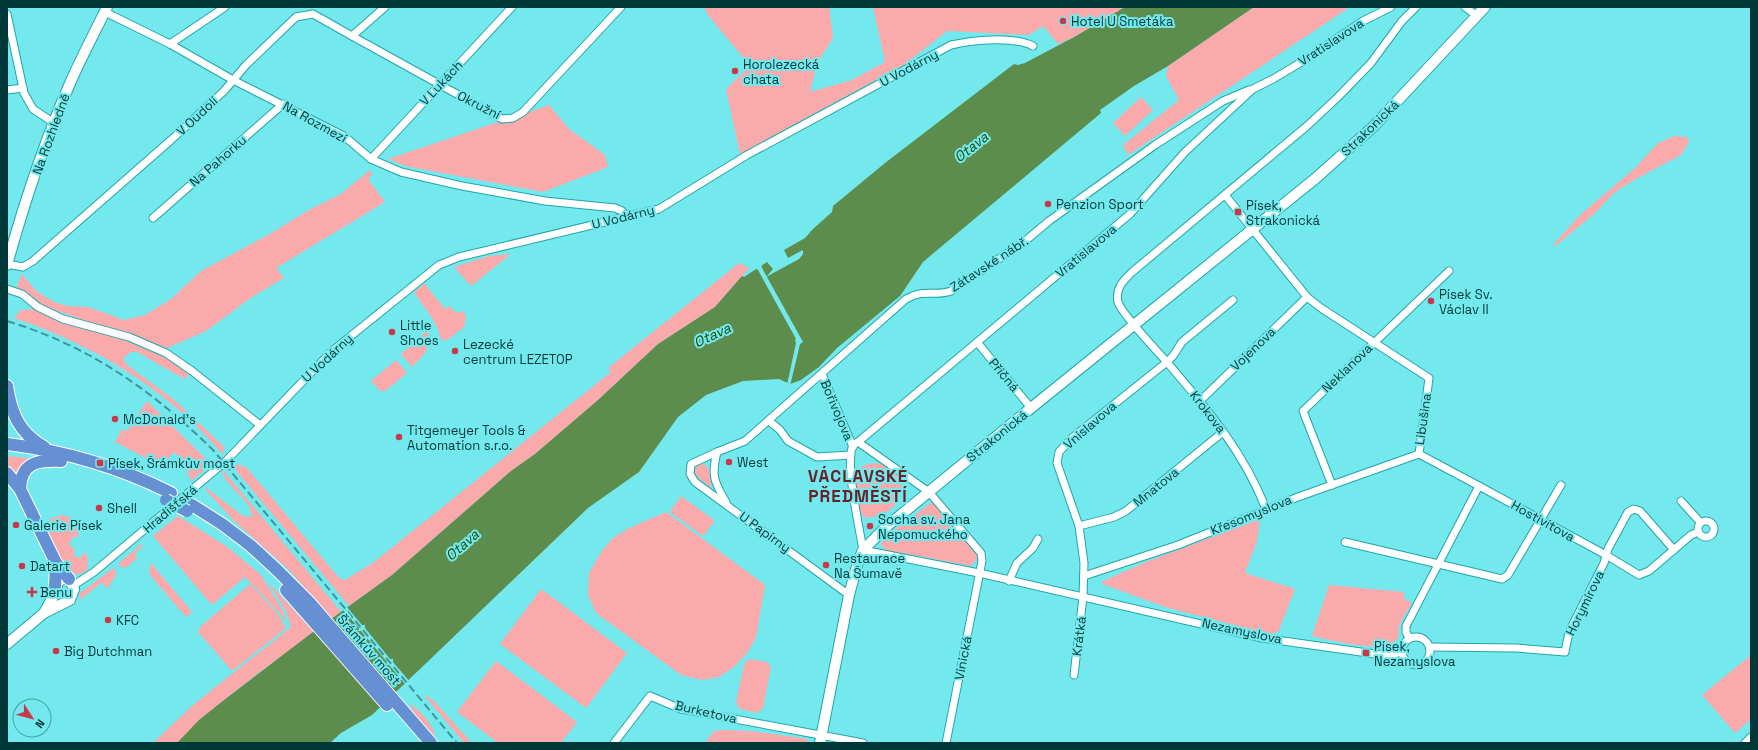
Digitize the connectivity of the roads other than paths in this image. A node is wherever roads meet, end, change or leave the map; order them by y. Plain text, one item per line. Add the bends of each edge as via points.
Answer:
1 (225, 7) edge
2 (385, 7) edge
3 (512, 7) edge
4 (621, 7) edge
5 (1391, 7) edge
6 (1416, 7) edge
7 (1466, 7) edge
8 (1485, 7) edge
9 (106, 9) edge
10 (7, 14) edge
11 (1477, 16) junction
12 (8, 26) edge
13 (352, 36) junction
14 (170, 44) junction
15 (1033, 46) dead end
16 (233, 80) junction
17 (440, 85) junction
18 (23, 88) junction
19 (1253, 89) junction
20 (7, 90) edge
21 (283, 104) junction
22 (54, 123) junction
23 (371, 159) junction
24 (1225, 195) junction
25 (627, 217) junction
26 (153, 218) dead end
27 (1253, 231) junction
28 (7, 265) edge
29 (1449, 271) dead end
30 (7, 289) edge
31 (1307, 297) junction
32 (1233, 300) dead end
33 (1135, 325) junction
34 (977, 342) junction
35 (1374, 342) junction
36 (1167, 362) junction
37 (822, 374) junction
38 (8, 395) edge
39 (1200, 401) junction
40 (1031, 408) junction
41 (769, 420) junction
42 (260, 425) junction
43 (1223, 432) junction
44 (7, 444) edge
45 (855, 444) junction
46 (52, 450) junction
47 (7, 451) edge
48 (717, 452) junction
49 (1419, 454) junction
50 (851, 455) junction
51 (61, 461) junction
52 (691, 464) joint
53 (7, 473) edge
54 (1332, 485) junction
55 (1561, 485) dead end
56 (1479, 486) junction
57 (20, 489) junction
58 (929, 492) junction
59 (168, 497) junction
60 (1681, 501) dead end
61 (729, 506) junction
62 (1266, 509) junction
63 (1541, 519) junction
64 (1700, 522) junction
65 (1079, 526) junction
66 (1698, 532) junction
67 (1038, 539) dead end
68 (1345, 542) dead end
69 (863, 550) junction
70 (1674, 550) junction
71 (1606, 555) junction
72 (56, 564) junction
73 (1438, 564) junction
74 (979, 573) junction
75 (1084, 576) junction
76 (1009, 581) junction
77 (71, 582) junction
78 (55, 589) junction
79 (849, 595) junction
80 (1083, 597) junction
81 (63, 603) junction
82 (44, 613) junction
83 (1409, 638) junction
84 (7, 644) edge
85 (1430, 647) junction
86 (1401, 652) junction
87 (1074, 675) dead end
88 (405, 720) junction
89 (1751, 737) edge
90 (820, 739) edge
91 (420, 743) edge
92 (431, 743) edge
93 (614, 743) edge
94 (864, 743) edge
95 (946, 743) edge
96 (1745, 743) edge

1 - 14 street
2 - 13 street
3 - 17 street, V Lukách
4 - 17 street, Okružní via 523,112 513,118 502,119
5 - 19 street, Vratislavova via 1363,21 1299,63
6 - 24 street via 1402,21 1371,63 1338,97
7 - 11 street
8 - 11 main road, Strakonická
9 - 14 street, Na Rozmezí
9 - 22 main road, Na Rozhledně
10 - 12 street
11 - 27 main road, Strakonická via 1374,126
12 - 18 street
13 - 16 street, V Oudolí via 313,14 296,17
13 - 17 street, Okružní
14 - 16 street, Na Rozmezí
15 - 25 street, U Vodárny via 1023,41 1010,40 951,45 747,155 659,209
16 - 21 street, Na Rozmezí
16 - 28 street, V Oudolí via 171,140 33,261 23,267
17 - 23 street, V Lukách
18 - 20 street
18 - 22 street via 33,109
19 - 34 street, Vratislavova via 1185,152 1130,214
19 - 37 street, Zátavské nábř. via 1223,101 1155,145 1024,242 951,291 921,293 906,299
21 - 23 street, Na Rozmezí via 344,136
21 - 26 street, Na Pahorku
22 - 28 main road, Na Rozhledně
23 - 25 street, Na Rozmezí via 401,172 462,186 545,201 615,208
24 - 27 street
24 - 33 street via 1121,283 1117,295 1118,303
25 - 42 street, U Vodárny via 459,257 439,265 331,352
27 - 31 street, Libušina
27 - 33 main road, Strakonická
29 - 35 street, Neklanova
30 - 42 street via 22,294 38,307 63,319 129,338 166,353
31 - 35 street, Libušina
31 - 39 street, Vojenova
32 - 36 street, Vnislavova via 1182,342
33 - 36 street, Krokova
33 - 40 main road, Strakonická
34 - 40 street, Příčná
34 - 45 street, Vratislavova
35 - 49 street, Libušina via 1429,378
35 - 54 street, Neklanova via 1303,411
36 - 39 street, Krokova
36 - 65 street, Vnislavova via 1072,438 1060,452 1056,463
37 - 41 street, Zátavské nábř.
37 - 45 street, Bořivojova
38 - 46 highway via 23,432
39 - 43 street, Krokova
40 - 58 main road, Strakonická
41 - 48 street, Zátavské nábř. via 745,441
41 - 50 street via 788,441 817,457
42 - 77 street, Hradišťská via 220,466 94,572
43 - 62 street, Krokova via 1250,471
43 - 65 street, Mnatova via 1126,511
44 - 46 highway
45 - 50 street
45 - 58 street, Vinická
46 - 59 highway via 106,466 150,483
47 - 51 highway
48 - 52 street, Zátavské nábř.
48 - 61 street via 713,467 714,480
49 - 54 street, Křesomyslova
49 - 56 street, Libušina
50 - 69 street via 852,480
51 - 57 highway via 42,461 28,466 22,474
51 - 59 highway
52 - 61 street, U Papírny via 690,474 695,482
53 - 57 highway
54 - 62 street, Křesomyslova
55 - 63 street
56 - 63 street, Hostivítova
56 - 73 street
57 - 72 highway
58 - 69 main road, Strakonická via 886,527
58 - 74 street, Vinická via 979,549 982,557
59 - 88 highway, Šrámkův most via 222,524 251,546 306,605
60 - 64 street
61 - 79 street, U Papírny
62 - 75 street, Křesomyslova via 1178,545
63 - 71 street, Hostivítova
63 - 73 street via 1508,575 1502,579
64 - 66 street
64 - 66 street via 1710,521 1714,530 1713,534 1706,537
65 - 75 street, Vnislavova
66 - 70 street
67 - 76 street via 1033,548 1017,563
68 - 73 street
69 - 74 street, Nezamyslova
69 - 79 main road
70 - 71 street, Hostivítova via 1649,571 1639,575
70 - 71 street, Horymírova via 1640,511 1634,509 1628,512
71 - 85 street, Horymírova via 1604,564 1569,632 1565,652 1516,648
72 - 77 highway
72 - 78 highway
73 - 83 street via 1406,626
74 - 76 street, Nezamyslova
74 - 95 street, Vinická
75 - 80 street, Vnislavova
76 - 80 street, Nezamyslova
77 - 78 main road, Hradišťská via 60,579
77 - 81 main road via 72,597
78 - 81 main road via 57,598
78 - 82 main road
79 - 90 main road
80 - 86 street, Nezamyslova via 1262,638 1382,655
80 - 87 street, Krátká
81 - 82 main road
82 - 84 main road
83 - 85 street via 1424,638
83 - 86 street via 1404,641
85 - 86 street via 1429,657 1421,664 1410,664
88 - 91 highway
88 - 92 highway
89 - 96 street
90 - 93 street, Burketova via 681,709 650,696
90 - 94 street

